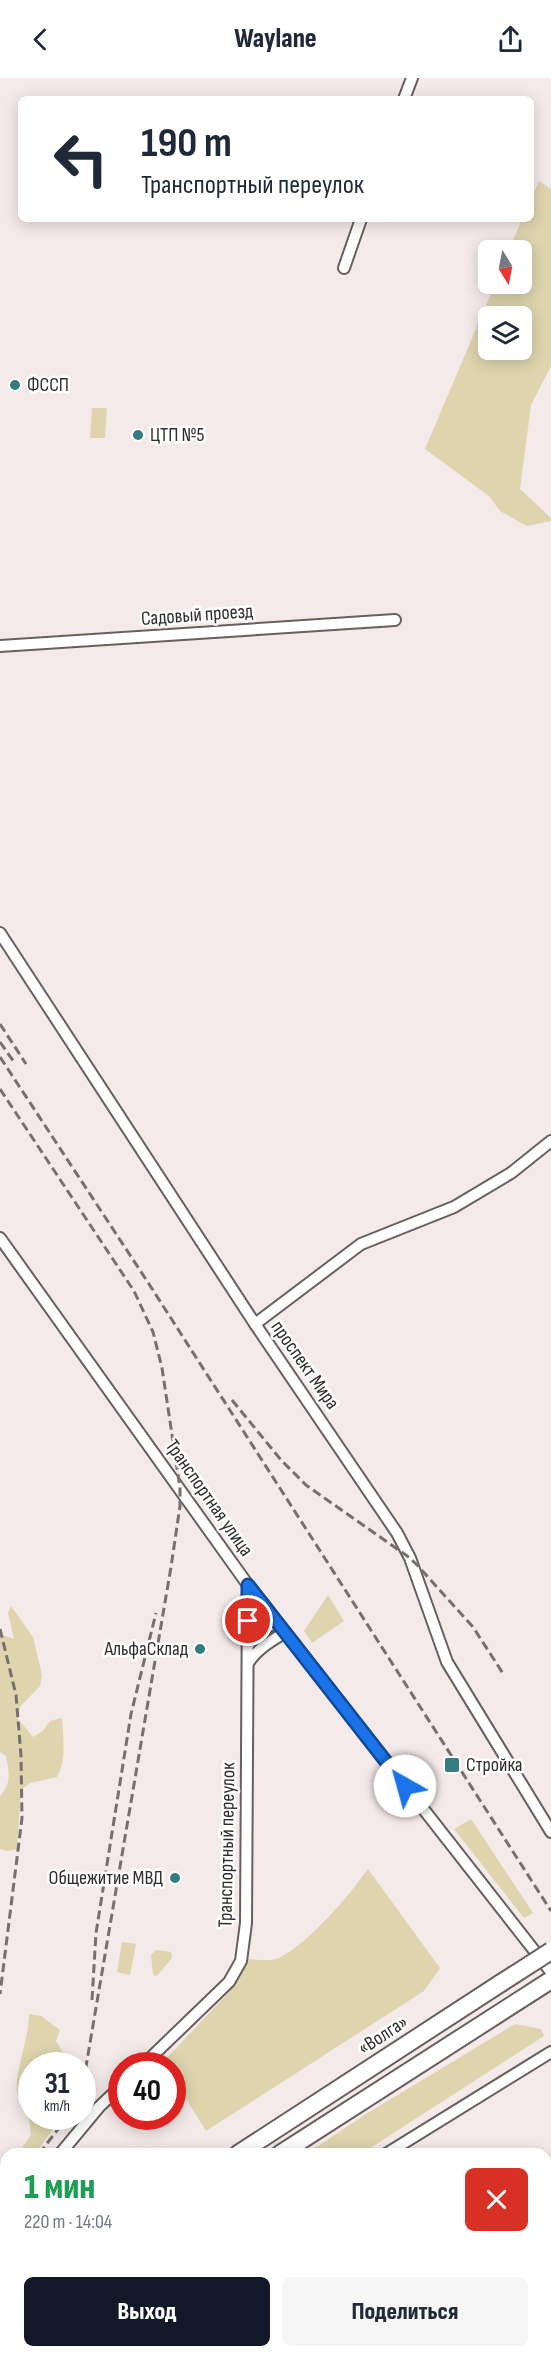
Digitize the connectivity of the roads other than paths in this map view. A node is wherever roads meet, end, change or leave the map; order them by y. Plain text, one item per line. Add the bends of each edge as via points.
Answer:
1 (412, 78) edge
2 (405, 96) edge
3 (360, 222) edge
4 (344, 268) dead end
5 (395, 620) dead end
6 (0, 645) edge
7 (0, 933) edge
8 (551, 1141) edge
9 (0, 1238) edge
10 (255, 1324) junction
11 (248, 1585) junction
12 (276, 1622) junction
13 (284, 1633) junction
14 (249, 1644) junction
15 (248, 1663) junction
16 (551, 1832) edge
17 (551, 1951) edge
18 (551, 1971) edge
19 (551, 1980) edge
20 (156, 2052) edge
21 (551, 2052) edge
22 (108, 2098) edge
23 (65, 2148) edge
24 (247, 2148) edge
25 (289, 2148) edge
26 (396, 2148) edge

1 - 2 street
3 - 4 street
5 - 6 street, Садовый проезд
7 - 10 street, проспект Мира
8 - 10 street via 511,1173 454,1207 362,1244
9 - 11 street, Транспортная улица
10 - 16 street, проспект Мира via 398,1533 447,1662
11 - 12 street, Транспортная улица
11 - 14 street, Транспортный переулок
12 - 13 street, Транспортная улица
12 - 14 street
13 - 15 street
13 - 18 street, Транспортная улица
14 - 15 street, Транспортный переулок
15 - 20 street, Транспортный переулок via 246,1923 241,1961 229,1982
17 - 24 highway, «Волга», bridge
19 - 25 highway
21 - 26 street
22 - 23 street

